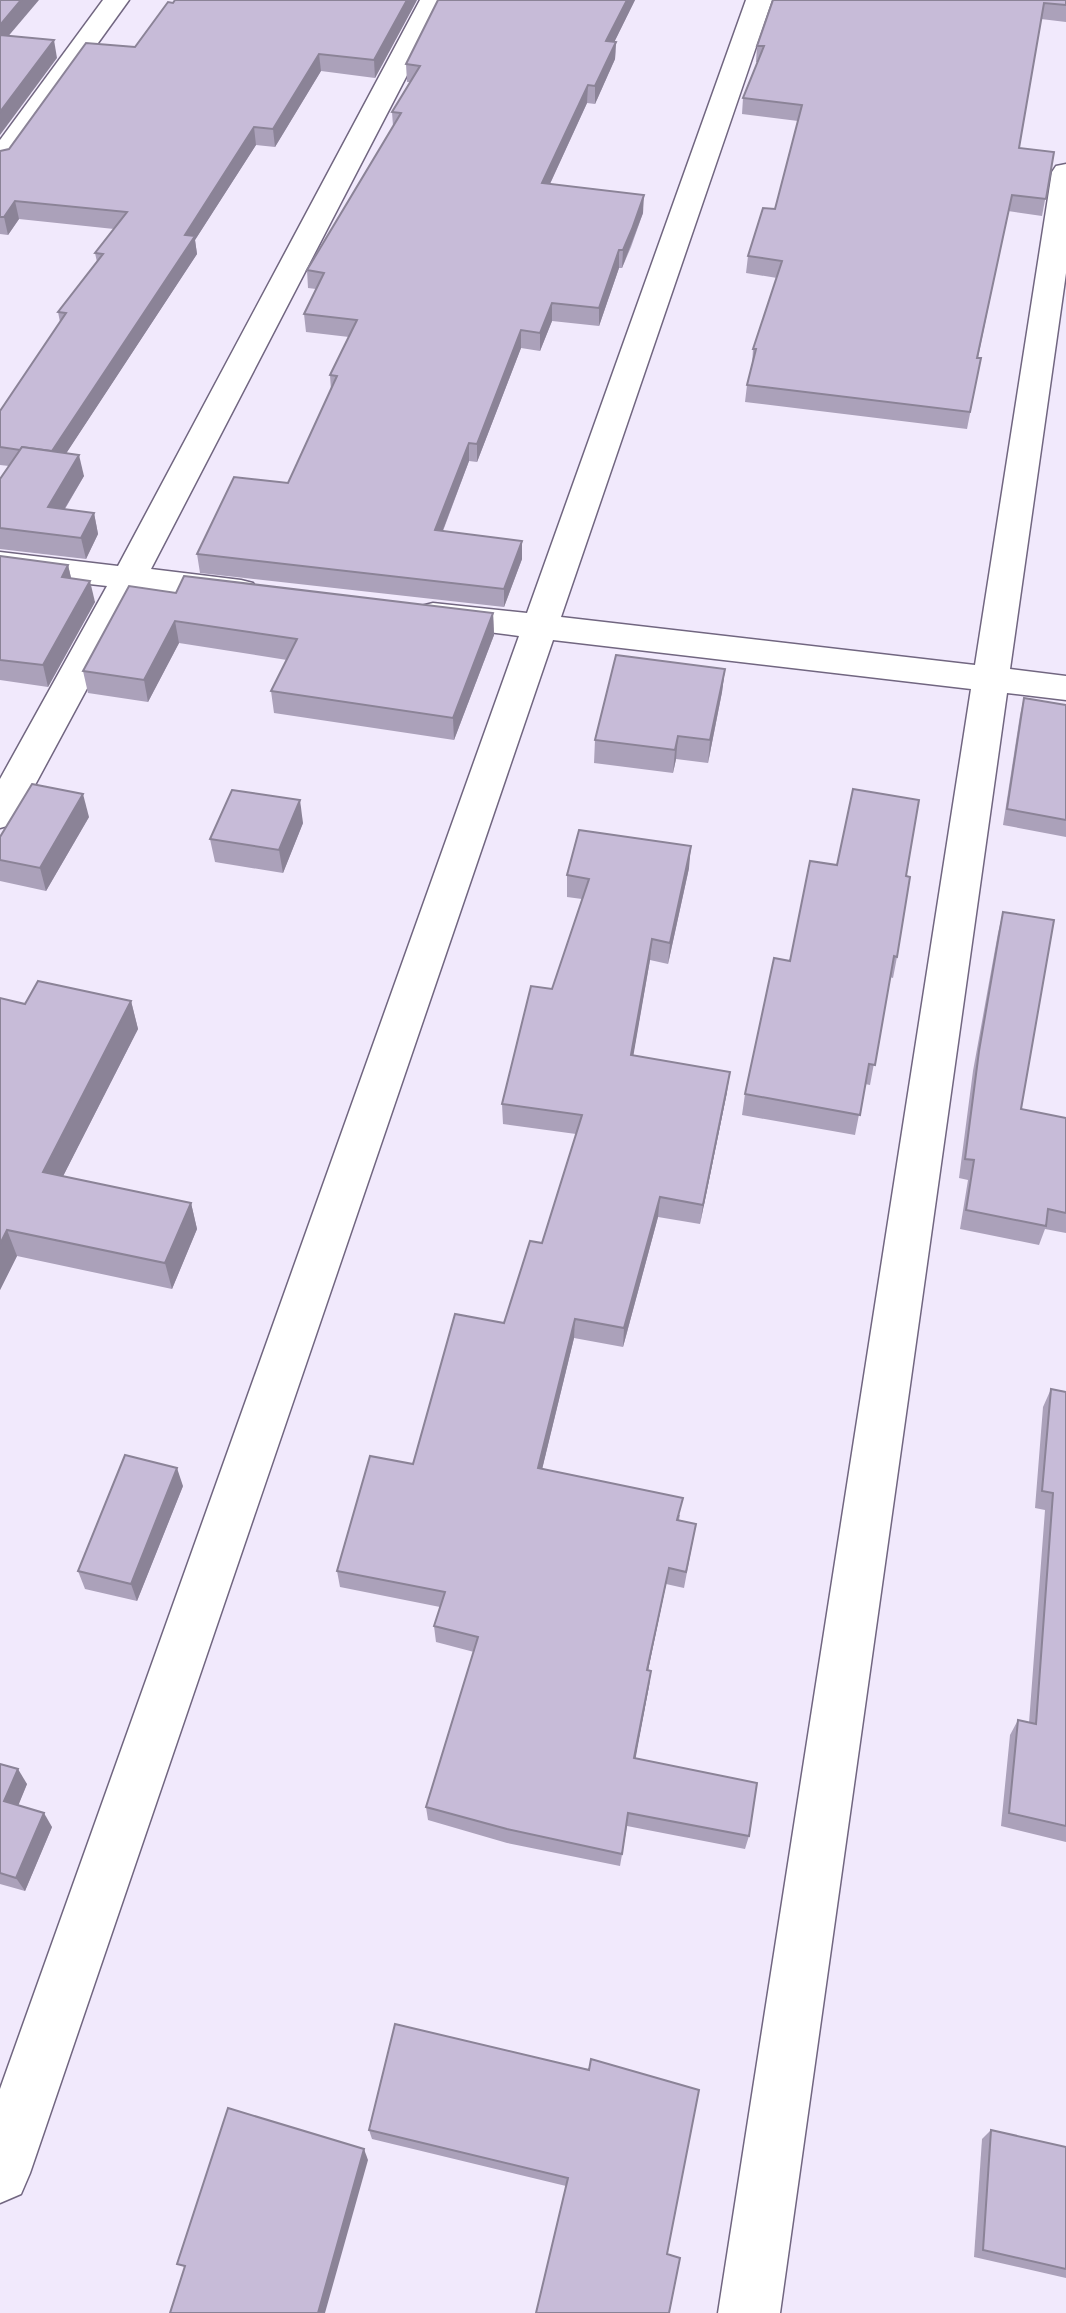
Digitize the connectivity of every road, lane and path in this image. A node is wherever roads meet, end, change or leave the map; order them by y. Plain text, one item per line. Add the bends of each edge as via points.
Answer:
1 (116, 0) edge
2 (433, 0) edge
3 (759, 0) edge
4 (0, 159) edge
5 (1066, 172) edge
6 (0, 563) edge
7 (129, 578) junction
8 (271, 595) edge
9 (397, 610) edge
10 (539, 626) junction
11 (993, 679) junction
12 (1066, 688) edge
13 (0, 814) edge
14 (0, 2173) edge
15 (749, 2313) edge

1 - 4 street
2 - 7 street
3 - 10 street
5 - 11 street
6 - 7 street
7 - 8 street
7 - 13 street
9 - 10 street
10 - 11 street
10 - 14 street
11 - 12 street
11 - 15 street

